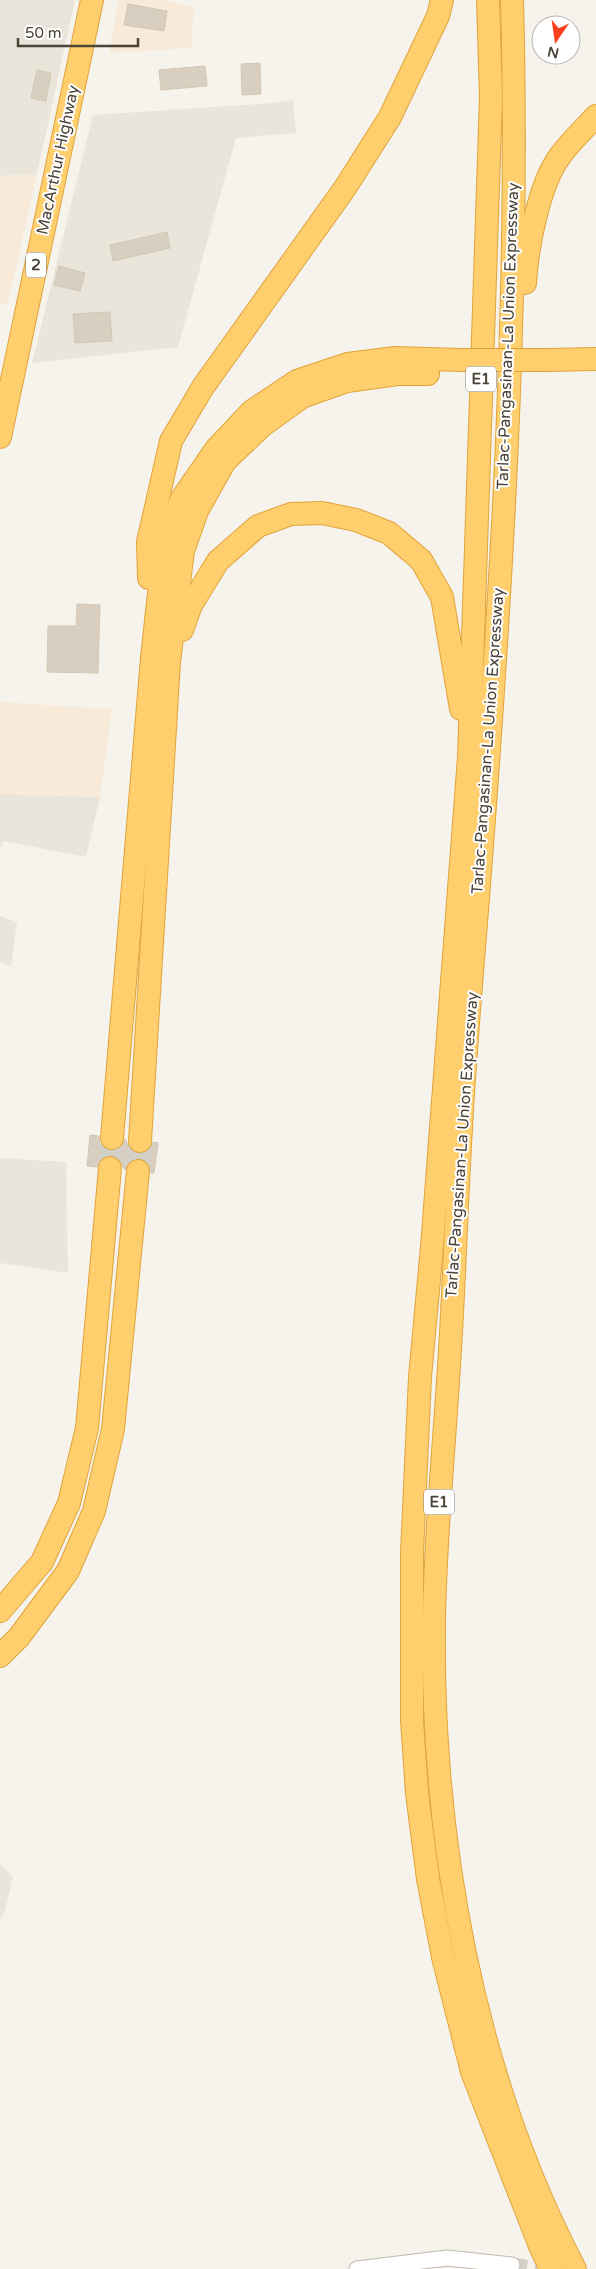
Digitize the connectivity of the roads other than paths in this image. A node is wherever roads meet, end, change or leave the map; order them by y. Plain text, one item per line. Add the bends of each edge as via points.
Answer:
1 (92, 0) edge
2 (442, 0) edge
3 (488, 0) edge
4 (512, 0) edge
5 (596, 116) edge
6 (596, 359) edge
7 (510, 367) junction
8 (548, 367) junction
9 (596, 374) edge
10 (0, 437) edge
11 (161, 660) junction
12 (469, 757) junction
13 (112, 1138) tunnel mouth
14 (140, 1141) tunnel mouth
15 (110, 1168) tunnel mouth
16 (138, 1172) tunnel mouth
17 (420, 1377) junction
18 (448, 1379) junction
19 (0, 1611) edge
20 (0, 1656) edge
21 (550, 2244) junction
22 (512, 2266) dead end
23 (357, 2269) edge
24 (551, 2269) edge
25 (575, 2269) edge

1 - 10 highway, MacArthur Highway / 2
2 - 11 highway via 438,16 390,117 346,188 204,386 172,441 148,542
3 - 12 highway, Tarlac-Pangasinan-La Union Expressway / E1 via 491,97
4 - 7 highway, Tarlac-Pangasinan-La Union Expressway / E1 via 514,97
5 - 7 highway via 559,157 544,188 527,256 524,310
6 - 8 highway
7 - 18 highway, Tarlac-Pangasinan-La Union Expressway / E1 via 490,744 461,1122
8 - 9 highway
8 - 11 highway via 461,367 355,380 302,397 262,426 225,461 197,511 183,551
11 - 12 highway via 218,561 258,526 291,514 322,513 356,520 390,533 420,560 442,597
11 - 13 highway
11 - 14 highway
12 - 17 highway, Tarlac-Pangasinan-La Union Expressway / E1
15 - 19 highway via 87,1428 69,1503 42,1562
16 - 20 highway via 113,1429 94,1511 68,1571 19,1637
17 - 18 street
17 - 21 highway, Tarlac-Pangasinan-La Union Expressway / E1 via 411,1640 417,1793 428,1879 443,1958 472,2072
18 - 21 highway, Tarlac-Pangasinan-La Union Expressway / E1 via 435,1551 434,1629 436,1722 450,1873 465,1954 492,2060
21 - 24 highway, Tarlac-Pangasinan-La Union Expressway / E1
21 - 25 highway, Tarlac-Pangasinan-La Union Expressway / E1
22 - 23 street via 447,2258

